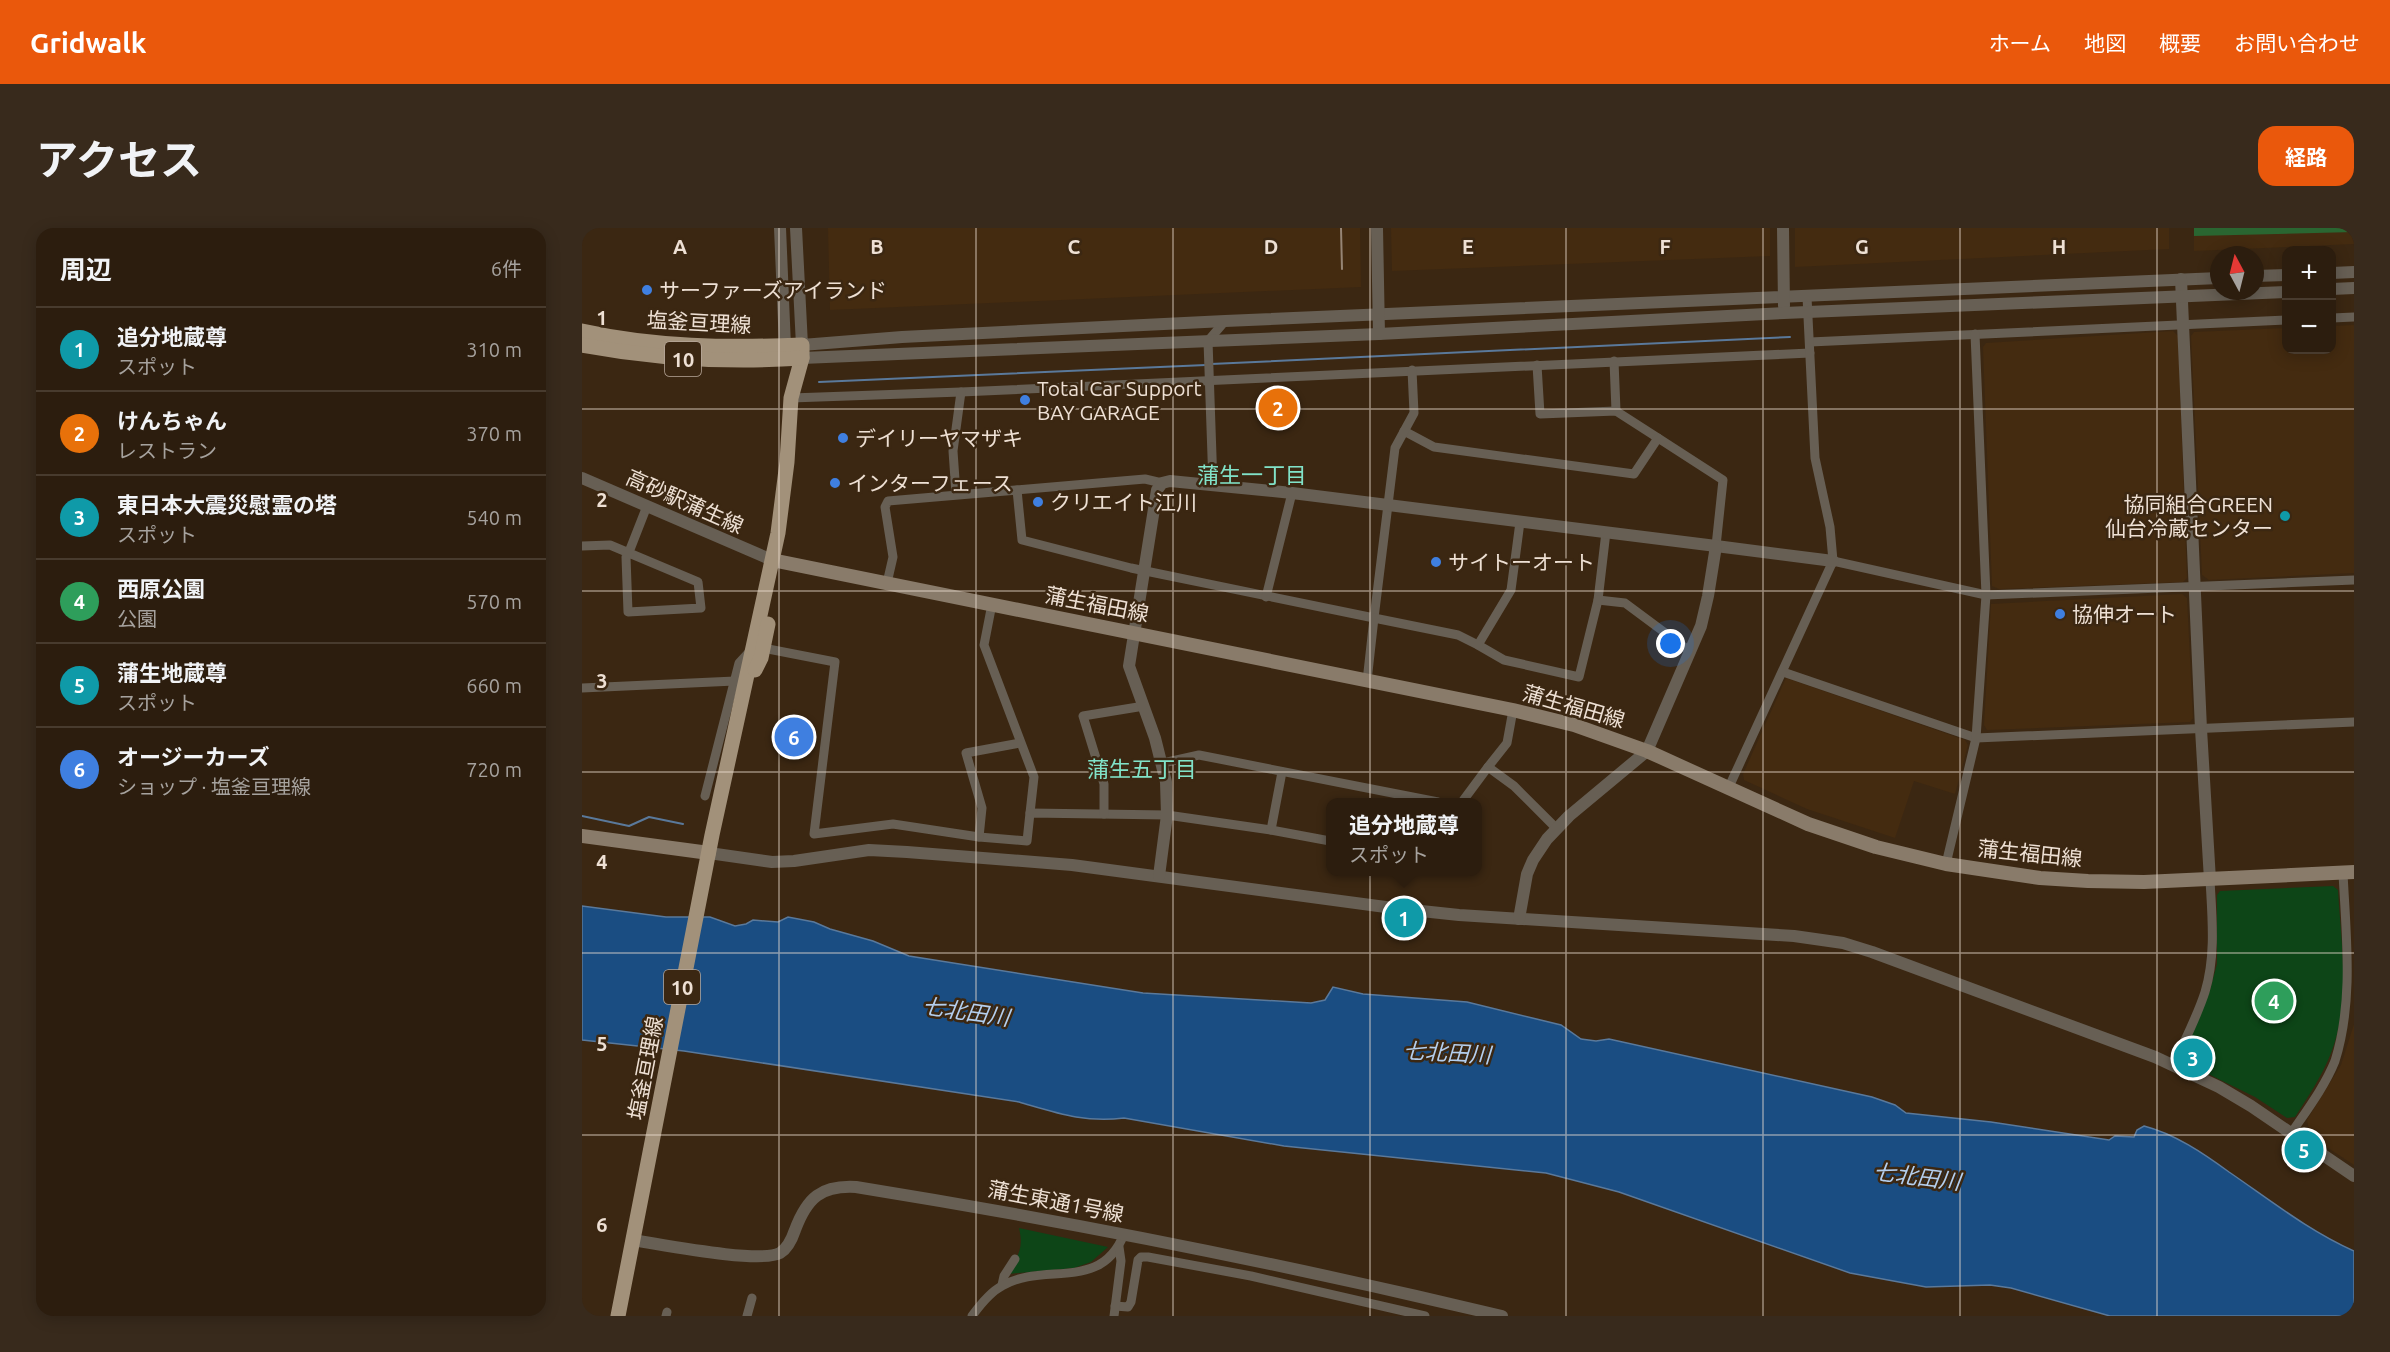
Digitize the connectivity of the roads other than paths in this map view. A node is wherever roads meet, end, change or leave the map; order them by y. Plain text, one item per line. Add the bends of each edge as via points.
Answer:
1 (780, 228) edge
2 (796, 228) edge
3 (1377, 228) edge
4 (1783, 228) edge
5 (2354, 272) edge
6 (2336, 273) edge
7 (2282, 275) edge
8 (2264, 276) edge
9 (2210, 278) edge
10 (2181, 279) junction
11 (2354, 288) edge
12 (2336, 290) edge
13 (2282, 292) edge
14 (1807, 297) junction
15 (2182, 297) junction
16 (1784, 298) junction
17 (1496, 308) junction
18 (1784, 313) junction
19 (1808, 313) junction
20 (1379, 314) junction
21 (2354, 317) edge
22 (2336, 318) edge
23 (2282, 320) edge
24 (1225, 321) junction
25 (2184, 325) junction
26 (1497, 329) junction
27 (582, 331) edge
28 (1379, 334) junction
29 (1975, 334) junction
30 (1208, 341) junction
31 (1810, 342) junction
32 (582, 345) edge
33 (802, 351) junction
34 (785, 352) junction
35 (1810, 353) junction
36 (1614, 361) junction
37 (1537, 365) junction
38 (1412, 370) junction
39 (792, 375) junction
40 (1209, 376) junction
41 (961, 392) junction
42 (791, 394) junction
43 (1616, 411) junction
44 (1404, 431) junction
45 (1658, 438) junction
46 (582, 478) edge
47 (1162, 483) junction
48 (1213, 485) junction
49 (1017, 490) junction
50 (1292, 493) junction
51 (956, 494) junction
52 (1388, 505) junction
53 (647, 506) junction
54 (1520, 522) junction
55 (1606, 532) junction
56 (582, 546) edge
57 (1716, 546) junction
58 (629, 552) junction
59 (772, 560) junction
60 (1833, 561) junction
61 (1144, 570) junction
62 (2354, 580) edge
63 (887, 583) junction
64 (2195, 586) junction
65 (1986, 595) junction
66 (1266, 597) junction
67 (1598, 600) junction
68 (992, 604) junction
69 (1374, 618) junction
70 (1134, 632) junction
71 (1478, 645) junction
72 (758, 648) junction
73 (1691, 652) junction
74 (1783, 672) junction
75 (1367, 681) junction
76 (740, 684) junction
77 (582, 688) edge
78 (1144, 706) junction
79 (1513, 710) junction
80 (2354, 722) edge
81 (2201, 729) junction
82 (1976, 738) junction
83 (1020, 743) junction
84 (1647, 750) junction
85 (1162, 763) junction
86 (1488, 767) junction
87 (1282, 772) junction
88 (1728, 789) junction
89 (705, 796) dead end
90 (1394, 798) edge
91 (1465, 798) edge
92 (1030, 813) junction
93 (1104, 814) junction
94 (1167, 815) junction
95 (1556, 828) junction
96 (1271, 830) junction
97 (582, 836) edge
98 (979, 837) junction
99 (1326, 840) edge
100 (708, 858) junction
101 (1946, 864) junction
102 (2348, 873) edge
103 (1159, 876) junction
104 (2210, 880) junction
105 (1519, 920) junction
106 (2174, 1065) junction
107 (2292, 1132) junction
108 (2354, 1176) edge
109 (1124, 1234) junction
110 (632, 1240) junction
111 (1119, 1247) junction
112 (1015, 1259) dead end
113 (1002, 1286) junction
114 (753, 1298) dead end
115 (1114, 1311) edge
116 (618, 1316) edge
117 (747, 1316) edge
118 (972, 1316) edge
119 (1425, 1316) edge
120 (1502, 1316) edge

1 - 34 street
2 - 33 street
3 - 20 street
4 - 16 street
5 - 6 street
7 - 8 street
9 - 10 street
10 - 14 street
10 - 15 street
11 - 12 street
13 - 15 street
14 - 16 street
14 - 19 street
15 - 19 street
15 - 25 street
16 - 17 street
16 - 18 street
17 - 20 street
17 - 26 street
18 - 19 street
18 - 26 street
19 - 31 street
20 - 24 street
20 - 28 street
21 - 22 street
23 - 25 street
24 - 30 street
24 - 33 street via 903,337
25 - 29 street
25 - 64 street
26 - 28 street
27 - 34 main road, 塩釜亘理線 / 10 via 669,344
28 - 30 street
29 - 31 street
29 - 65 street
30 - 33 street
30 - 40 street
31 - 35 street
32 - 34 main road, 塩釜亘理線 / 10 via 687,360
33 - 34 main road, 塩釜亘理線 / 10
33 - 39 main road, 塩釜亘理線 / 10
34 - 39 main road, 10
35 - 36 street
35 - 60 street via 1815,458
36 - 37 street
36 - 43 street
37 - 38 street
37 - 43 street via 1540,414
38 - 40 street
38 - 44 street via 1414,413
39 - 42 main road, 塩釜亘理線 / 10
40 - 41 street
40 - 48 street
41 - 42 street
41 - 51 street via 953,451
42 - 59 main road, 塩釜亘理線 / 10 via 787,462
43 - 45 street
44 - 45 street via 1434,447 1634,474
44 - 52 street via 1395,448
45 - 57 street via 1723,480
46 - 53 street, 高砂駅蒲生線
47 - 48 street
47 - 49 street via 1145,479
47 - 61 street via 1157,490
48 - 50 street
49 - 51 street
49 - 61 street via 1022,540
50 - 52 street
50 - 66 street
51 - 63 street via 886,501 893,557
52 - 54 street
52 - 69 street
53 - 58 street
53 - 59 street, 高砂駅蒲生線
54 - 55 street
54 - 71 street via 1511,590
55 - 57 street
55 - 67 street
56 - 58 street via 610,545
57 - 60 street
57 - 73 street via 1701,626
58 - 58 street via 698,582 701,608 628,612
59 - 63 main road, 蒲生福田線
59 - 72 main road, 塩釜亘理線 / 10
59 - 72 main road, 塩釜亘理線 / 10 via 777,580 768,627
60 - 65 street
60 - 74 street
61 - 66 street
61 - 70 street
62 - 64 street
63 - 68 main road, 蒲生福田線
64 - 65 street
64 - 81 street
65 - 82 street
66 - 69 street
67 - 71 street via 1579,678 1504,660
67 - 73 street via 1625,603
68 - 70 main road, 蒲生福田線
68 - 83 street via 984,645
69 - 71 street via 1458,635
69 - 75 street
70 - 75 main road, 蒲生福田線
70 - 78 street via 1129,666
72 - 76 main road, 塩釜亘理線 / 10
72 - 98 street via 835,662 814,834 894,824
73 - 84 street
74 - 82 street
74 - 88 street
75 - 79 main road, 蒲生福田線
76 - 77 street
76 - 89 street
76 - 100 main road, 塩釜亘理線 / 10
78 - 85 street
78 - 93 street via 1083,716 1104,784
79 - 84 main road, 蒲生福田線 via 1574,725
79 - 86 street via 1507,743
80 - 81 street
81 - 82 street
81 - 104 street
82 - 101 street
83 - 92 street via 1034,777
83 - 98 street via 966,753 982,808
84 - 88 main road, 蒲生福田線
84 - 95 street
85 - 87 street via 1199,755
85 - 94 street
86 - 91 street
86 - 95 street via 1514,786
87 - 90 street
87 - 96 street
88 - 101 main road, 蒲生福田線 via 1808,824 1876,847
92 - 93 street
92 - 98 street via 1027,841
93 - 94 street
94 - 96 street
94 - 103 street
95 - 105 street via 1539,849 1527,874
96 - 99 street
97 - 100 main road
100 - 103 street via 782,862 879,850
100 - 110 main road, 塩釜亘理線 / 10
101 - 104 main road, 蒲生福田線 via 2088,881
102 - 104 main road, 蒲生福田線
102 - 107 street via 2348,991 2344,1025 2334,1062
103 - 105 street via 1393,908
104 - 106 street via 2212,935 2208,976 2198,1011
105 - 106 street via 1771,934 1843,943
106 - 107 street via 2219,1087
107 - 108 street
109 - 110 street, 蒲生東通1号線 via 977,1206 839,1186 810,1200 791,1242 780,1253 751,1256
109 - 111 street
109 - 120 street, 蒲生東通1号線
110 - 116 main road, 塩釜亘理線 / 10
111 - 113 street via 1096,1266 1081,1272 1032,1277
111 - 115 street via 1122,1261
112 - 113 street
113 - 118 street
114 - 117 street
115 - 119 street via 1128,1307 1138,1260 1148,1257

